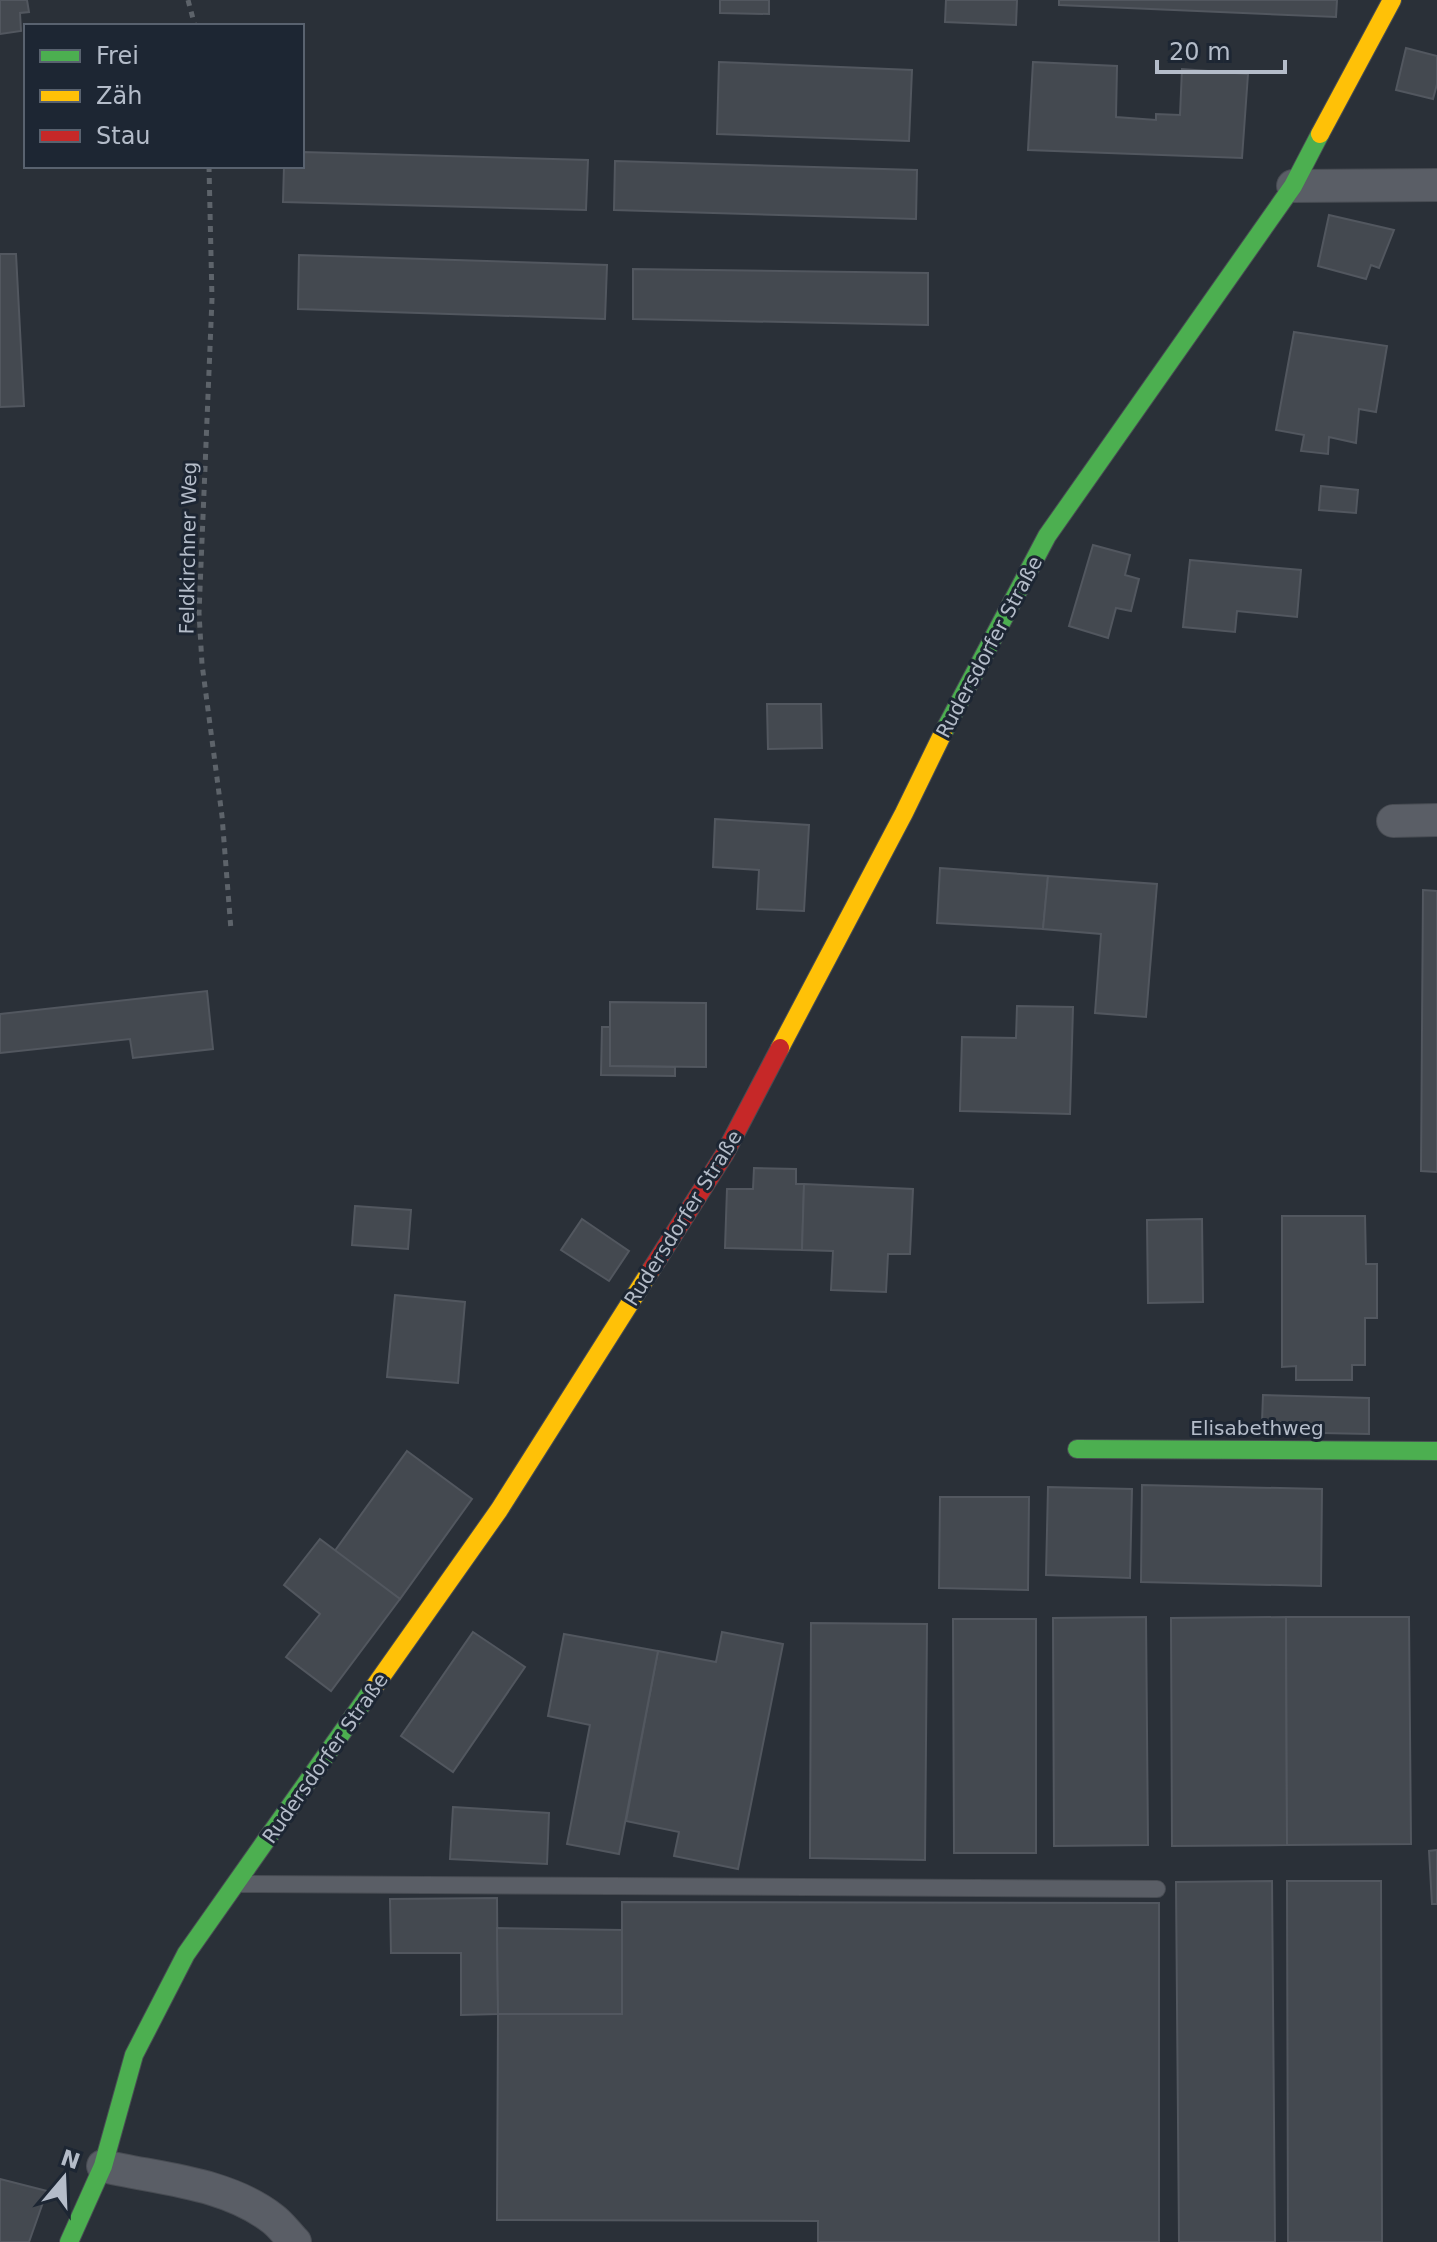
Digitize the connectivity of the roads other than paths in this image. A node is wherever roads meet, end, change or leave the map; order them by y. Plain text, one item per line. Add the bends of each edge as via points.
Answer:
1 (1392, 0) edge
2 (1437, 185) edge
3 (1293, 186) junction
4 (1437, 820) edge
5 (1393, 821) dead end
6 (1077, 1449) dead end
7 (1437, 1451) edge
8 (236, 1884) junction
9 (1157, 1889) dead end
10 (103, 2166) junction
11 (69, 2242) edge
12 (295, 2242) edge

1 - 3 street, Rudersdorfer Straße
2 - 3 street
3 - 8 street, Rudersdorfer Straße via 1047,536 724,1155 499,1510
4 - 5 street
6 - 7 street, Elisabethweg
8 - 9 lane
8 - 10 street, Rudersdorfer Straße via 186,1954 134,2055
10 - 11 street, Rudersdorfer Straße
10 - 12 street via 238,2197 274,2220

